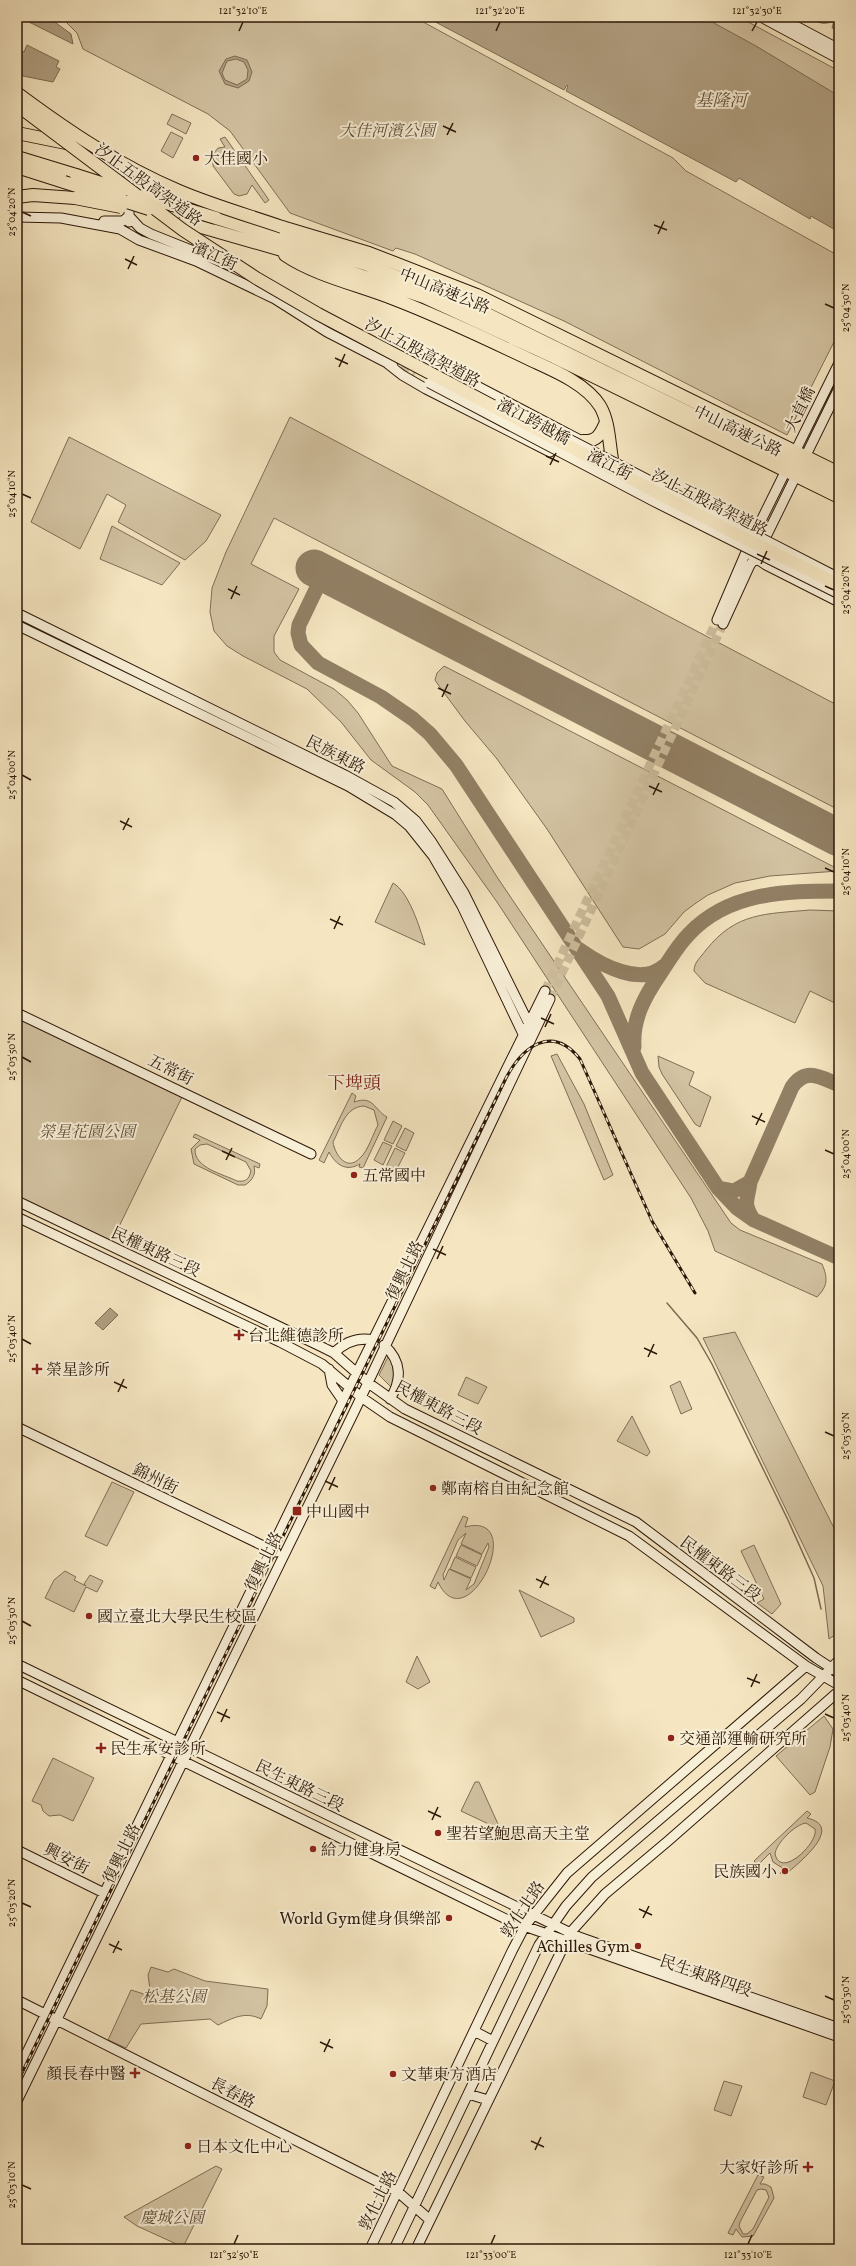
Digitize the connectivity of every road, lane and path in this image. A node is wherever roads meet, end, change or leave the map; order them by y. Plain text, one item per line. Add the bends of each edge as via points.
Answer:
1 (761, 17) edge
2 (779, 17) edge
3 (839, 49) edge
4 (839, 59) edge
5 (17, 87) edge
6 (19, 99) edge
7 (38, 117) junction
8 (22, 135) edge
9 (59, 143) junction
10 (74, 145) junction
11 (17, 157) edge
12 (17, 166) edge
13 (129, 172) junction
14 (17, 197) edge
15 (129, 216) junction
16 (17, 217) edge
17 (86, 222) junction
18 (184, 222) junction
19 (144, 242) junction
20 (278, 249) junction
21 (410, 357) junction
22 (839, 363) edge
23 (388, 364) junction
24 (429, 383) joint
25 (839, 388) edge
26 (606, 422) junction
27 (583, 441) junction
28 (612, 459) junction
29 (839, 473) edge
30 (612, 482) junction
31 (839, 486) edge
32 (839, 497) edge
33 (755, 534) junction
34 (765, 539) junction
35 (746, 552) junction
36 (756, 557) junction
37 (839, 574) edge
38 (839, 578) edge
39 (839, 585) edge
40 (839, 594) edge
41 (839, 602) edge
42 (17, 613) edge
43 (17, 626) edge
44 (545, 991) tunnel mouth
45 (550, 999) tunnel mouth
46 (17, 1012) edge
47 (529, 1024) junction
48 (523, 1034) junction
49 (533, 1037) junction
50 (311, 1154) dead end
51 (17, 1201) edge
52 (17, 1217) edge
53 (373, 1340) junction
54 (384, 1345) junction
55 (334, 1353) junction
56 (329, 1369) junction
57 (357, 1373) junction
58 (367, 1382) junction
59 (349, 1388) junction
60 (360, 1397) junction
61 (390, 1399) junction
62 (343, 1401) junction
63 (17, 1427) edge
64 (271, 1550) junction
65 (282, 1556) junction
66 (839, 1660) edge
67 (17, 1664) edge
68 (806, 1666) junction
69 (836, 1671) edge
70 (824, 1678) junction
71 (17, 1680) edge
72 (839, 1685) edge
73 (839, 1691) edge
74 (178, 1742) junction
75 (189, 1748) junction
76 (171, 1756) junction
77 (182, 1762) junction
78 (17, 1850) edge
79 (104, 1894) junction
80 (533, 1915) junction
81 (552, 1924) junction
82 (525, 1926) junction
83 (570, 1933) junction
84 (545, 1934) junction
85 (564, 1941) junction
86 (17, 2000) edge
87 (46, 2014) junction
88 (57, 2020) junction
89 (839, 2028) edge
90 (474, 2031) junction
91 (839, 2037) edge
92 (493, 2041) junction
93 (17, 2073) edge
94 (468, 2094) junction
95 (488, 2100) junction
96 (17, 2101) edge
97 (398, 2192) junction
98 (414, 2207) junction
99 (430, 2220) junction
100 (370, 2249) edge
101 (394, 2249) edge
102 (416, 2249) edge

1 - 4 main road
2 - 3 main road
5 - 6 main road
6 - 7 main road
6 - 10 main road
6 - 29 highway, 汐止五股高架道路, bridge via 127,166 178,190 218,206 370,253 477,295
6 - 39 highway, 汐止五股高架道路, bridge via 183,230 256,278 379,348
7 - 8 highway via 38,129
7 - 9 main road
8 - 9 highway
9 - 10 highway
9 - 13 main road via 72,152 111,169
10 - 13 main road via 121,165
11 - 31 highway, 中山高速公路, bridge via 336,255 417,283 533,335
12 - 18 highway, 中山高速公路, bridge
13 - 15 main road
14 - 18 highway, bridge via 74,198
15 - 17 main road via 123,221
15 - 19 main road via 130,226
15 - 21 main road, 濱江街 via 145,231 237,268
16 - 17 main road, 濱江街 via 45,216
17 - 19 main road, 濱江街 via 120,229
18 - 20 highway, 中山高速公路
19 - 23 main road, 濱江街 via 196,261 275,299 328,332
20 - 26 highway via 299,264 394,299 493,341 548,368 582,388 600,406
20 - 32 highway, 中山高速公路 via 367,276 478,320
21 - 27 main road, 濱江街 via 433,363
21 - 38 main road, 濱江街, bridge
22 - 33 main road, 大直橋
23 - 24 main road, 濱江街
23 - 30 main road, 濱江街 via 426,389
24 - 40 main road, 濱江跨越橋, bridge via 653,501
25 - 34 main road, 大直橋
26 - 27 highway via 598,437 592,442
26 - 28 highway
27 - 28 main road, 濱江街
28 - 30 main road
28 - 33 main road, 濱江街
30 - 35 main road, 濱江街
33 - 34 main road, 濱江街
33 - 35 main road, 大直橋
34 - 36 main road, 大直橋
34 - 37 main road, 濱江街
35 - 36 main road, 濱江街
35 - 36 main road, 大直橋 via 720,622
36 - 41 main road, 濱江街 via 766,565
42 - 47 main road, 民族東路 via 345,775 380,793 408,813 431,841 464,893
43 - 48 main road, 民族東路 via 348,786 396,815 409,826 433,856 454,892
44 - 47 main road, 復興北路
45 - 49 main road, 復興北路
46 - 50 main road, 五常街
47 - 48 main road, 復興北路
47 - 49 main road, 民族東路
48 - 49 main road
48 - 53 main road, 復興北路
49 - 54 main road, 復興北路
51 - 55 main road, 民權東路三段
52 - 56 main road, 民權東路三段 via 280,1342
53 - 55 main road via 350,1341
53 - 57 main road, 復興北路
54 - 58 main road, 復興北路
54 - 61 main road via 395,1357 399,1373 396,1388
55 - 57 main road, 民權東路三段
56 - 59 main road, 民權東路三段
56 - 62 main road via 332,1386
57 - 58 main road, 民權東路三段
57 - 59 main road, 復興北路
58 - 60 main road, 復興北路
58 - 61 main road, 民權東路三段
59 - 60 main road, 民權東路三段
59 - 62 main road, 復興北路
60 - 65 main road, 復興北路
60 - 68 main road, 民權東路三段 via 397,1421 629,1536
61 - 69 main road, 民權東路三段 via 451,1432 636,1522
62 - 64 main road, 復興北路
63 - 64 main road, 錦州街
64 - 65 main road, 錦州街
64 - 74 main road, 復興北路
65 - 75 main road, 復興北路
66 - 69 main road, 敦化北路
67 - 74 main road, 民生東路三段
68 - 70 main road, 民權東路三段
68 - 80 main road, 敦化北路 via 581,1860 557,1884
69 - 70 main road, 敦化北路
70 - 72 main road, 民權東路三段
70 - 81 main road, 敦化北路 via 592,1877 578,1890
71 - 76 main road, 民生東路三段
73 - 83 main road via 605,1894
74 - 75 main road, 民生東路三段
74 - 76 main road, 復興北路
75 - 77 main road, 復興北路
75 - 80 main road, 民生東路三段
76 - 77 main road, 民生東路三段
76 - 79 main road, 復興北路
77 - 82 main road, 民生東路三段
77 - 88 main road, 復興北路
78 - 79 main road, 興安街
79 - 87 main road, 復興北路
80 - 81 main road, 民生東路三段
80 - 82 main road, 敦化北路
81 - 83 main road, 民生東路三段
81 - 84 main road, 敦化北路
82 - 84 main road, 民生東路三段
82 - 90 main road, 敦化北路
83 - 85 main road
83 - 89 main road, 民生東路四段
84 - 85 main road, 民生東路三段
84 - 92 main road, 敦化北路
85 - 91 main road, 民生東路四段
85 - 95 main road
86 - 87 main road, 長春路
87 - 88 main road, 長春路
87 - 93 main road, 復興北路
88 - 96 main road, 復興北路
88 - 97 main road, 長春路
90 - 92 main road
90 - 97 main road, 敦化北路
92 - 94 main road, 敦化北路
94 - 95 main road
94 - 98 main road, 敦化北路
95 - 99 main road
97 - 98 main road, 長春路
97 - 100 main road, 敦化北路
98 - 99 main road, 長春路
98 - 101 main road, 敦化北路
99 - 102 main road

